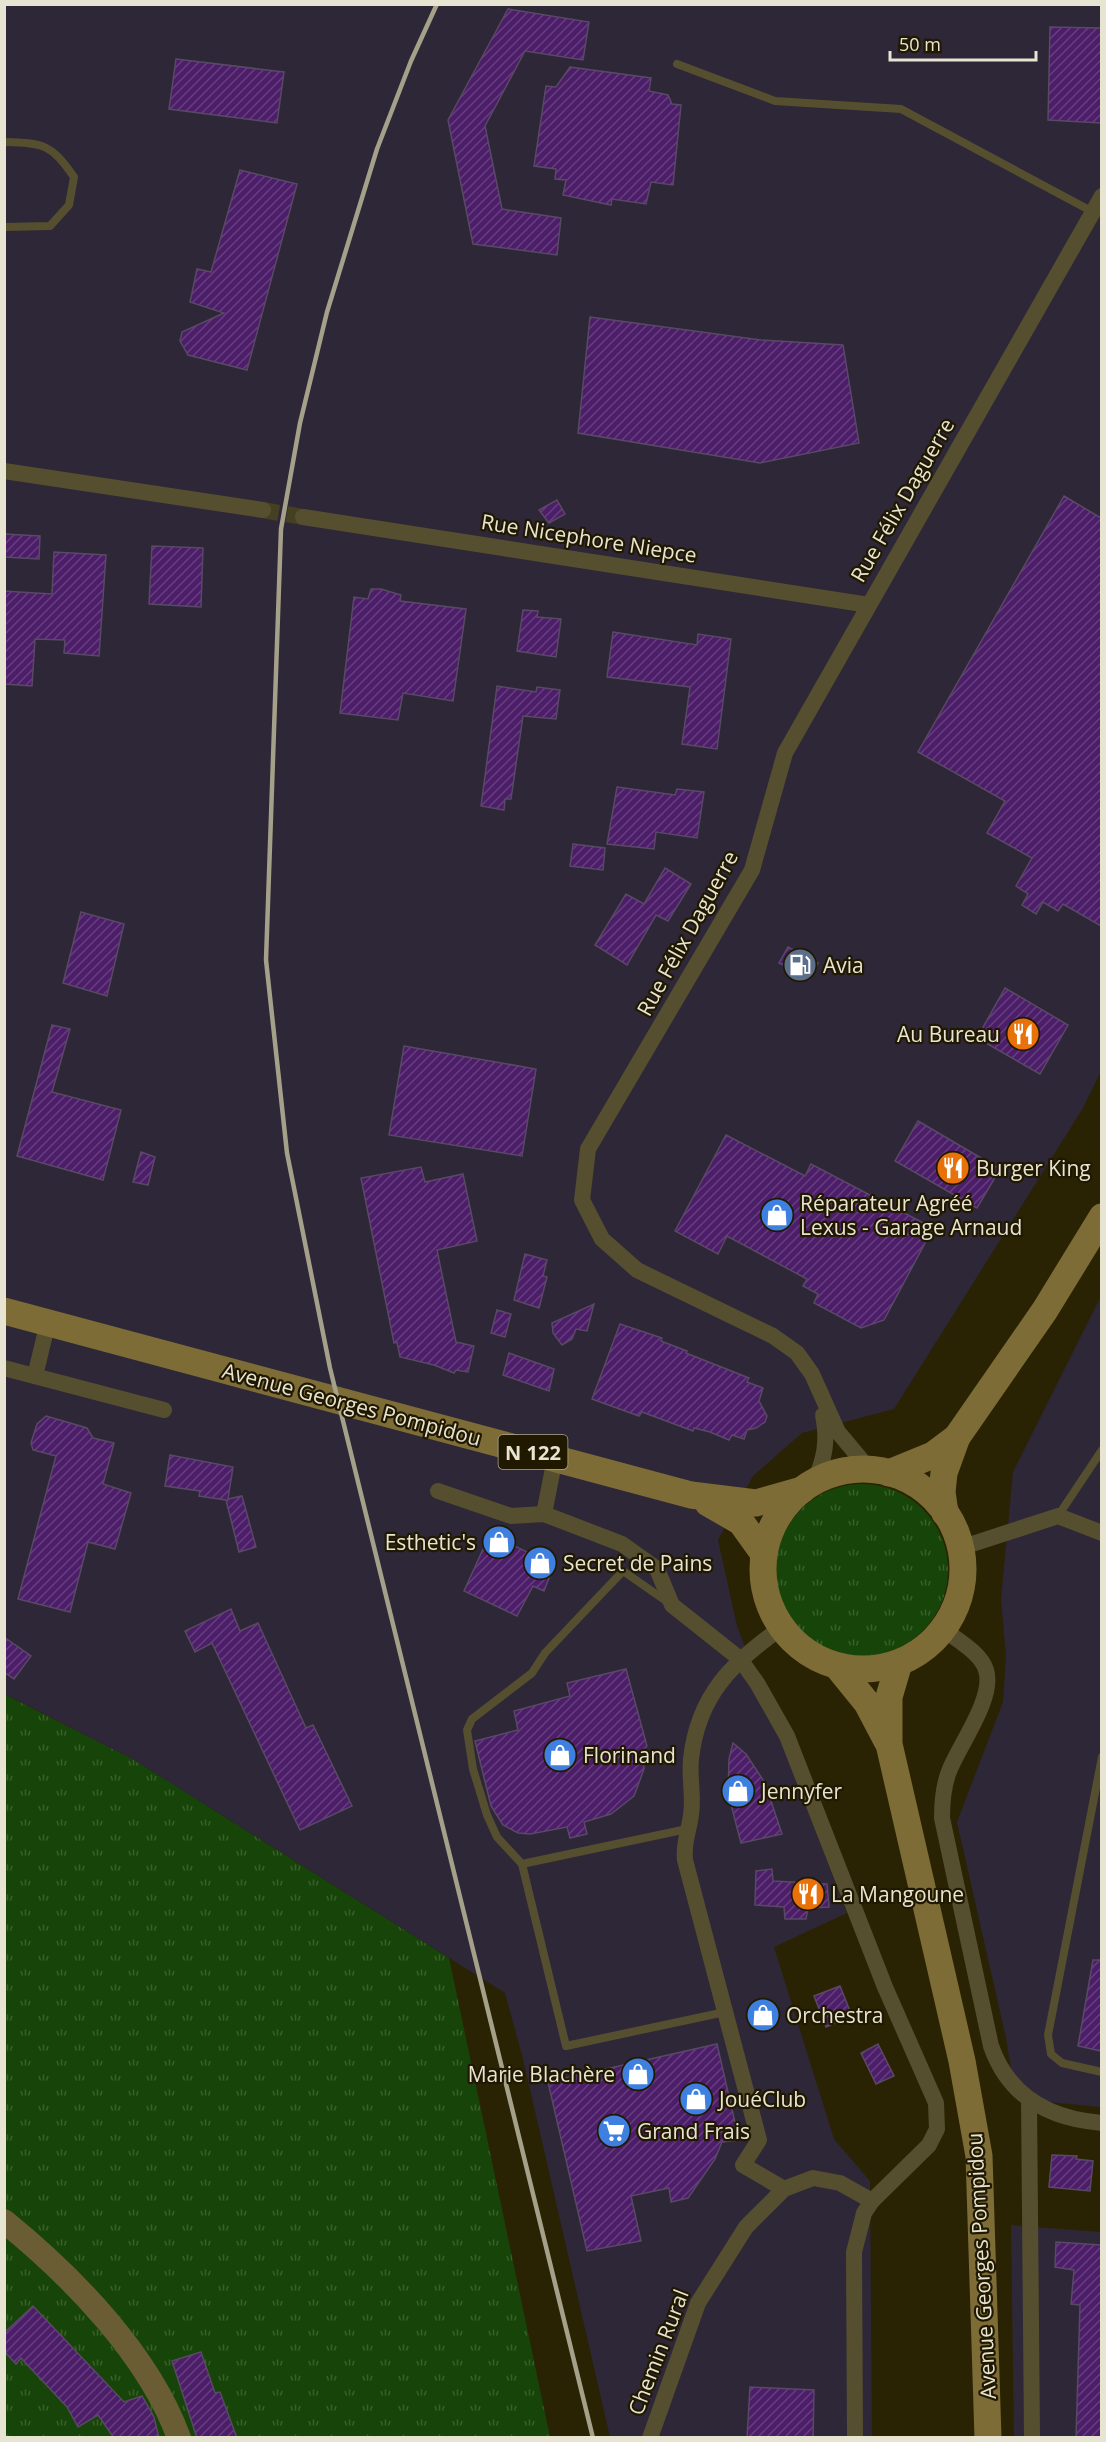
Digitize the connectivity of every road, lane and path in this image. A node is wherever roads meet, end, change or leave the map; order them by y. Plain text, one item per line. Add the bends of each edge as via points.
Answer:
1 (677, 64) dead end
2 (4, 142) edge
3 (1101, 196) edge
4 (1093, 212) junction
5 (4, 227) edge
6 (4, 471) edge
7 (263, 510) tunnel mouth
8 (303, 517) tunnel mouth
9 (869, 605) junction
10 (1101, 1217) edge
11 (4, 1311) edge
12 (48, 1322) junction
13 (4, 1368) edge
14 (35, 1376) junction
15 (816, 1385) junction
16 (164, 1410) dead end
17 (957, 1437) junction
18 (1101, 1450) edge
19 (555, 1458) junction
20 (879, 1471) junction
21 (809, 1485) junction
22 (438, 1491) dead end
23 (691, 1495) junction
24 (945, 1513) junction
25 (544, 1514) junction
26 (1058, 1516) junction
27 (1101, 1533) edge
28 (960, 1548) junction
29 (764, 1554) junction
30 (672, 1605) junction
31 (782, 1628) junction
32 (943, 1629) junction
33 (740, 1659) junction
34 (899, 1663) junction
35 (837, 1666) junction
36 (889, 1744) junction
37 (1101, 1757) edge
38 (687, 1829) junction
39 (522, 1864) junction
40 (725, 2012) junction
41 (1101, 2072) edge
42 (1029, 2100) junction
43 (1101, 2123) edge
44 (784, 2189) junction
45 (872, 2200) junction
46 (4, 2221) edge
47 (179, 2438) edge
48 (650, 2438) edge
49 (855, 2438) edge
50 (988, 2438) edge
51 (1032, 2438) edge

1 - 4 lane via 775,101 901,109
2 - 5 lane via 35,142 58,153 74,177 69,205 50,226
3 - 4 street, Rue Félix Daguerre
4 - 9 street, Rue Félix Daguerre
6 - 7 street
8 - 9 street, Rue Nicephore Niepce
9 - 15 street, Rue Félix Daguerre via 785,753 752,870 588,1149 582,1200 602,1239 637,1269 780,1341 797,1353
10 - 17 main road via 1045,1310
11 - 12 main road, Avenue Georges Pompidou / N 122
12 - 14 street
12 - 19 main road, Avenue Georges Pompidou / N 122
13 - 14 street
14 - 16 street
15 - 20 street, Rue Félix Daguerre via 838,1432
15 - 21 street, Rue Félix Daguerre via 827,1443 824,1462
17 - 20 main road via 933,1455
17 - 24 main road via 944,1473
18 - 26 lane
19 - 23 main road, Avenue Georges Pompidou / N 122
19 - 25 street
20 - 21 main road via 836,1473
20 - 24 main road via 921,1488
21 - 23 main road, Avenue Georges Pompidou / N 122 via 756,1503
21 - 29 main road via 777,1518
22 - 25 street via 511,1516
23 - 29 main road, Avenue Georges Pompidou via 741,1522
24 - 28 main road
25 - 30 street via 622,1544 657,1569
26 - 27 street
26 - 28 street
28 - 32 main road via 963,1576 957,1604
29 - 31 main road via 763,1580 769,1605
30 - 33 street
30 - 39 lane via 623,1570 545,1653 532,1673 472,1719 467,1743 480,1797 497,1837
31 - 33 street
31 - 35 main road via 797,1645
32 - 34 main road via 923,1649
32 - 42 street via 986,1668 988,1687 950,1769 942,1795 942,1818 991,2046 999,2067
33 - 38 street via 708,1699 698,1728 691,1759 691,1815
33 - 45 street via 787,1736 885,1988 936,2103 937,2129 929,2145
34 - 35 main road via 868,1670
34 - 36 main road via 889,1697
35 - 36 main road via 867,1703
36 - 50 main road, Avenue Georges Pompidou via 963,2061 979,2156
37 - 41 lane via 1048,2035 1051,2054 1062,2063
38 - 39 lane
38 - 40 street via 683,1843 685,1860
39 - 40 lane via 566,2046
40 - 44 street via 759,2140 743,2165
42 - 43 street via 1077,2121
42 - 51 street, Avenue Georges Pompidou
44 - 45 street, Chemin Rural via 813,2178 840,2183
44 - 48 street, Chemin Rural via 746,2227 698,2303
45 - 49 street via 864,2213 854,2252
46 - 47 main road via 77,2290 130,2348 160,2393

